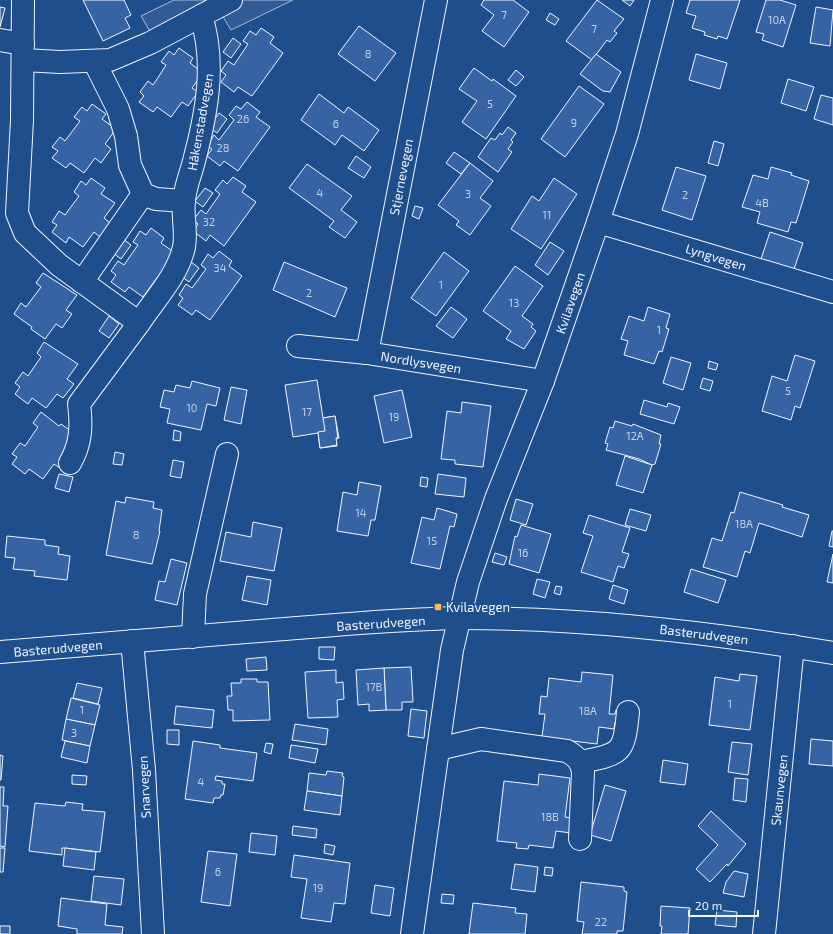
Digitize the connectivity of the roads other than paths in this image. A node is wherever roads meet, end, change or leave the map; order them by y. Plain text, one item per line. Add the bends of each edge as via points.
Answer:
1 (23, 0) edge
2 (231, 0) edge
3 (436, 0) edge
4 (662, 0) edge
5 (201, 16) junction
6 (0, 40) edge
7 (23, 52) junction
8 (94, 61) junction
9 (143, 194) junction
10 (184, 201) junction
11 (598, 222) junction
12 (82, 282) junction
13 (833, 292) edge
14 (139, 322) junction
15 (298, 346) dead end
16 (367, 353) junction
17 (543, 381) junction
18 (227, 454) dead end
19 (70, 463) dead end
20 (458, 618) junction
21 (193, 637) junction
22 (132, 641) junction
23 (793, 646) junction
24 (0, 652) edge
25 (833, 653) edge
26 (628, 712) dead end
27 (461, 744) junction
28 (438, 749) junction
29 (543, 760) dead end
30 (581, 762) junction
31 (580, 838) dead end
32 (153, 934) edge
33 (412, 934) edge
34 (764, 934) edge

1 - 7 street
2 - 5 street
3 - 16 street, Stjernevegen
4 - 11 street, Kvilavegen via 627,134
5 - 8 street via 150,43 110,60
5 - 10 street, Håkenstadvegen via 208,36 208,90 196,155
6 - 7 street
7 - 8 street
7 - 12 street via 17,213 25,233 59,265
8 - 9 street via 118,109 126,136 130,165
9 - 10 street via 156,200
9 - 12 street
10 - 14 street, Håkenstadvegen via 184,246 174,273
11 - 13 street, Lyngvegen
11 - 17 street, Kvilavegen
12 - 14 street
14 - 19 street, Håkenstadvegen via 79,404 80,437 77,452
15 - 16 street, Nordlysvegen
16 - 17 street, Nordlysvegen
17 - 20 street, Kvilavegen via 496,499
18 - 21 street via 195,594
20 - 21 street, Basterudvegen
20 - 23 street, Basterudvegen via 608,624 696,632
20 - 28 street, Kvilavegen
21 - 22 street, Basterudvegen
22 - 24 street, Basterudvegen
22 - 32 street, Snarvegen via 143,756
23 - 25 street, Basterudvegen
23 - 34 street, Skaunvegen
26 - 30 street via 621,747 601,758
27 - 28 street
27 - 29 street via 479,752
27 - 30 street via 481,740 548,748 567,751
28 - 33 street, Kvilavegen
30 - 31 street via 584,772

